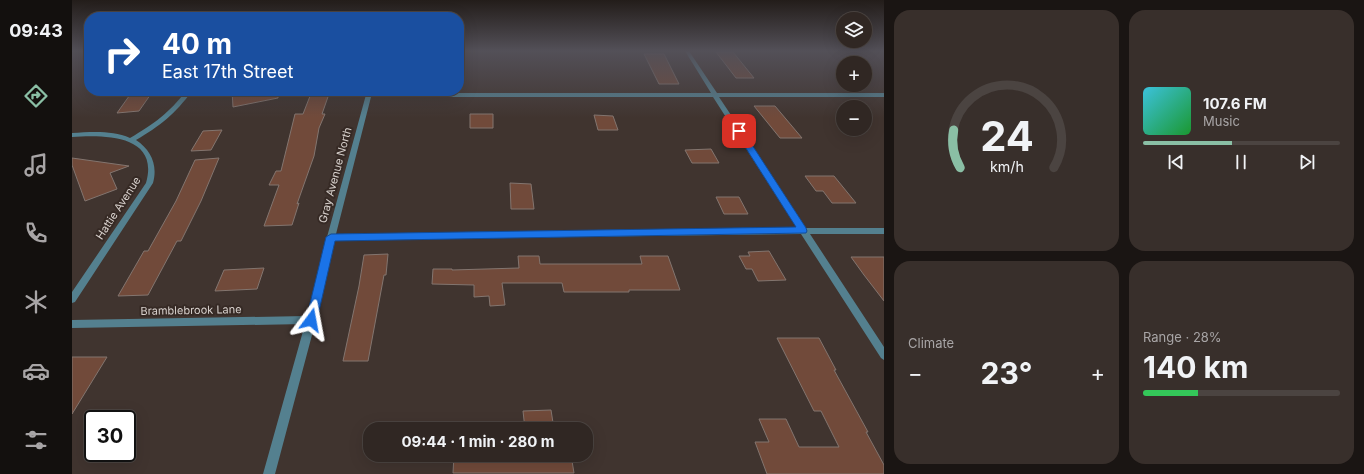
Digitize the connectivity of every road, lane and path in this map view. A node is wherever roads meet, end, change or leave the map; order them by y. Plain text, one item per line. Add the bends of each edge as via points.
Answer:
1 (701, 73) edge
2 (464, 93) edge
3 (715, 94) junction
4 (884, 95) edge
5 (185, 96) edge
6 (369, 96) edge
7 (72, 135) edge
8 (131, 140) junction
9 (803, 231) junction
10 (884, 231) edge
11 (331, 237) junction
12 (72, 299) edge
13 (311, 320) junction
14 (72, 324) edge
15 (884, 355) edge
16 (269, 474) edge

1 - 3 street
2 - 3 street
3 - 4 street
3 - 9 street
5 - 8 street via 176,108 154,126
6 - 11 street, Gray Avenue North
7 - 8 street, Hattie Avenue via 103,134
8 - 12 street, Hattie Avenue via 147,154 152,165 152,173 136,202
9 - 10 street
9 - 11 street
9 - 15 street
11 - 13 street, Gray Avenue North
13 - 14 street, Bramblebrook Lane
13 - 16 street, Gray Avenue North

